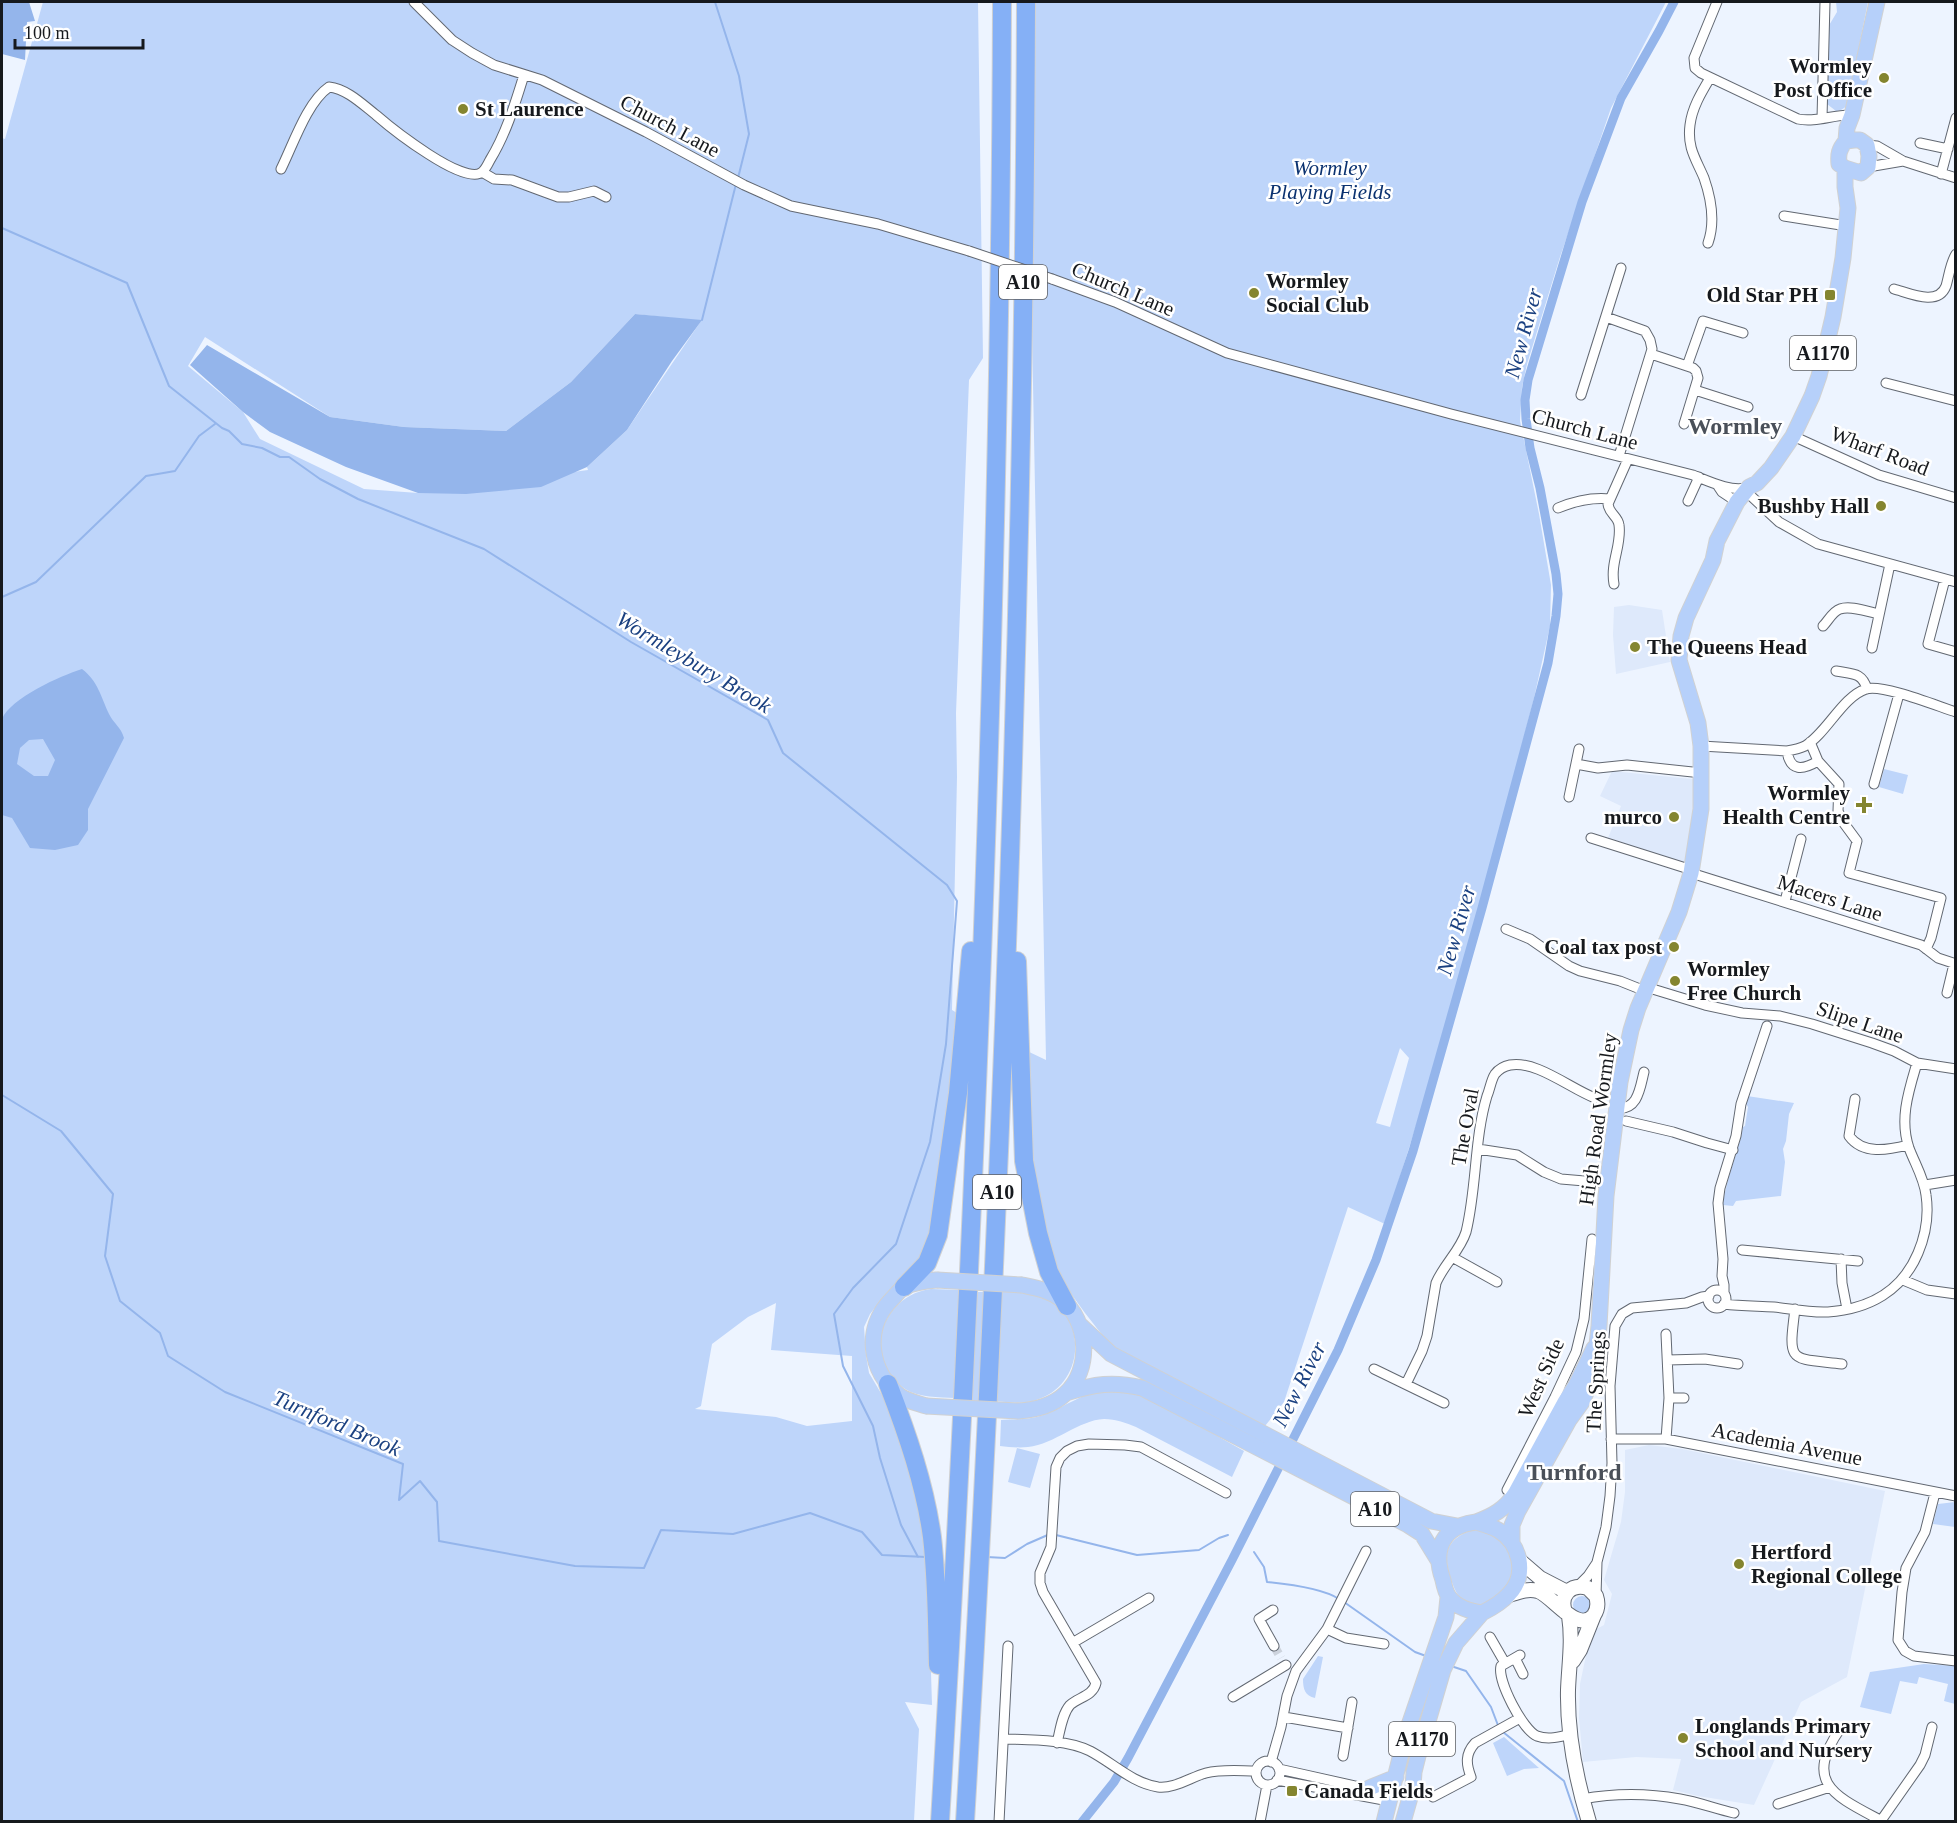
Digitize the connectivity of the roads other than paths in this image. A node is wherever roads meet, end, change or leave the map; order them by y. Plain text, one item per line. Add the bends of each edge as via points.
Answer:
1 (414, 2) edge
2 (1002, 2) edge
3 (1026, 2) edge
4 (1717, 2) edge
5 (1825, 2) edge
6 (1877, 2) edge
7 (524, 75) junction
8 (1710, 78) junction
9 (1956, 117) edge
10 (1827, 118) junction
11 (1854, 134) junction
12 (1954, 134) edge
13 (1920, 143) dead end
14 (1948, 149) junction
15 (1903, 161) junction
16 (1845, 168) junction
17 (281, 169) dead end
18 (1865, 170) junction
19 (482, 172) junction
20 (1941, 174) junction
21 (1956, 178) edge
22 (606, 197) dead end
23 (1848, 208) junction
24 (1784, 216) dead end
25 (1847, 226) junction
26 (1708, 243) dead end
27 (1956, 254) edge
28 (1621, 268) dead end
29 (1894, 289) dead end
30 (1606, 318) junction
31 (1743, 333) dead end
32 (1651, 354) junction
33 (1688, 366) junction
34 (1886, 383) dead end
35 (1695, 390) junction
36 (1581, 395) dead end
37 (1956, 401) edge
38 (1748, 407) dead end
39 (1684, 423) dead end
40 (1793, 436) junction
41 (1623, 457) junction
42 (1699, 477) junction
43 (1718, 486) junction
44 (1748, 492) junction
45 (1956, 498) edge
46 (1610, 499) junction
47 (1688, 501) dead end
48 (1558, 508) dead end
49 (1890, 564) junction
50 (1945, 579) junction
51 (1956, 582) edge
52 (1614, 584) dead end
53 (1879, 614) junction
54 (1823, 626) dead end
55 (1872, 648) dead end
56 (1956, 652) edge
57 (1836, 671) dead end
58 (1867, 689) junction
59 (1899, 694) junction
60 (1956, 712) edge
61 (1810, 742) junction
62 (1701, 746) junction
63 (1579, 749) dead end
64 (1787, 751) junction
65 (1818, 761) junction
66 (1576, 764) junction
67 (1702, 773) junction
68 (1874, 784) dead end
69 (1569, 797) dead end
70 (987, 812) junction
71 (1591, 838) dead end
72 (1801, 839) dead end
73 (1691, 872) junction
74 (1785, 901) junction
75 (1009, 911) junction
76 (1506, 928) dead end
77 (1926, 949) junction
78 (1955, 964) edge
79 (1646, 989) junction
80 (1947, 993) dead end
81 (1767, 1026) dead end
82 (1917, 1063) junction
83 (1956, 1069) edge
84 (1644, 1072) dead end
85 (1595, 1098) dead end
86 (1855, 1100) dead end
87 (1616, 1108) junction
88 (1626, 1121) dead end
89 (1908, 1145) junction
90 (1478, 1149) junction
91 (1733, 1150) junction
92 (1956, 1180) edge
93 (1608, 1183) junction
94 (1925, 1185) junction
95 (1592, 1239) dead end
96 (1742, 1250) dead end
97 (1452, 1257) junction
98 (1841, 1259) junction
99 (1858, 1261) dead end
100 (1903, 1280) junction
101 (1497, 1282) dead end
102 (904, 1287) junction
103 (1956, 1294) edge
104 (1718, 1297) junction
105 (1067, 1305) junction
106 (1795, 1309) junction
107 (1847, 1310) junction
108 (1080, 1325) junction
109 (1666, 1334) dead end
110 (1597, 1345) junction
111 (1668, 1360) junction
112 (1738, 1364) dead end
113 (1842, 1364) dead end
114 (1374, 1369) dead end
115 (888, 1384) junction
116 (1406, 1384) junction
117 (1066, 1394) junction
118 (1669, 1398) junction
119 (1684, 1398) dead end
120 (1560, 1400) junction
121 (1444, 1403) dead end
122 (1569, 1420) junction
123 (1666, 1438) junction
124 (1611, 1439) junction
125 (1507, 1490) dead end
126 (1226, 1493) dead end
127 (1935, 1493) junction
128 (1956, 1496) edge
129 (1476, 1522) junction
130 (1457, 1526) junction
131 (1512, 1543) junction
132 (1366, 1551) dead end
133 (1438, 1560) junction
134 (1519, 1560) junction
135 (1597, 1562) junction
136 (1572, 1589) junction
137 (1509, 1594) junction
138 (1596, 1596) junction
139 (1449, 1597) junction
140 (1149, 1598) dead end
141 (1273, 1610) dead end
142 (1482, 1613) junction
143 (1594, 1615) junction
144 (1569, 1618) junction
145 (1327, 1629) junction
146 (1490, 1637) dead end
147 (1074, 1642) junction
148 (1384, 1644) dead end
149 (1008, 1646) dead end
150 (1274, 1646) tunnel mouth
151 (1956, 1661) edge
152 (1505, 1663) junction
153 (1570, 1665) junction
154 (1296, 1671) junction
155 (1523, 1674) dead end
156 (1233, 1697) dead end
157 (1352, 1702) dead end
158 (1284, 1717) junction
159 (1520, 1718) junction
160 (1932, 1727) dead end
161 (1348, 1728) junction
162 (1840, 1729) dead end
163 (1571, 1734) junction
164 (945, 1735) junction
165 (1004, 1738) junction
166 (1057, 1743) junction
167 (1343, 1756) dead end
168 (1271, 1762) junction
169 (1279, 1769) junction
170 (1256, 1771) junction
171 (1396, 1777) junction
172 (1277, 1780) junction
173 (1267, 1785) junction
174 (1830, 1787) junction
175 (1370, 1788) junction
176 (1432, 1797) dead end
177 (1582, 1799) junction
178 (1778, 1804) dead end
179 (1397, 1805) edge
180 (1734, 1813) dead end
181 (940, 1821) edge
182 (965, 1821) edge
183 (999, 1821) edge
184 (1260, 1821) edge
185 (1384, 1821) edge
186 (1589, 1821) edge
187 (1880, 1821) edge

1 - 7 street, Church Lane via 452,40 494,65
2 - 70 highway, A10
3 - 75 highway, A10
4 - 8 street via 1694,58 1695,68
5 - 10 street
6 - 11 main road
7 - 19 street via 512,116
7 - 41 street, Church Lane, bridge via 542,80 791,206 878,224 969,251 1115,302 1227,353
8 - 10 street via 1792,117 1805,121
8 - 26 street via 1696,102 1689,127 1690,149 1710,204
9 - 12 street
10 - 11 street via 1840,114
11 - 15 street
11 - 16 main road, High Road Wormley via 1838,154 1839,164
11 - 18 main road via 1869,156
12 - 14 street
13 - 14 street
14 - 20 street
15 - 18 street
15 - 20 street
16 - 18 main road
16 - 23 main road, High Road Wormley / A1170
17 - 19 street via 307,114 329,87 350,96 438,160 467,175
18 - 23 main road, High Road Wormley / A1170
19 - 22 street via 558,197 594,191
20 - 21 street
23 - 25 main road, High Road Wormley / A1170
24 - 25 street
25 - 40 main road, High Road Wormley / A1170 via 1819,376
27 - 29 street via 1939,295 1925,298
28 - 30 street
30 - 32 street via 1645,332
30 - 36 street
31 - 33 street via 1703,321
32 - 33 street
32 - 41 street
33 - 35 street via 1696,371
34 - 37 street
35 - 38 street
35 - 39 street
40 - 44 main road, High Road Wormley / A1170
40 - 45 street, Wharf Road via 1879,475
41 - 42 street, Church Lane
41 - 46 street
42 - 43 street, Church Lane
42 - 47 street
43 - 44 street, Church Lane
43 - 44 street, Church Lane via 1722,492
44 - 49 street via 1779,522 1807,538
44 - 62 main road, High Road Wormley via 1686,618 1679,652
46 - 48 street via 1582,500
46 - 52 street via 1608,509 1619,526
49 - 50 street
49 - 53 street
50 - 51 street
50 - 56 street via 1928,644
53 - 54 street via 1841,608
53 - 55 street
57 - 58 street via 1860,676
58 - 59 street
58 - 61 street via 1846,704
59 - 60 street
59 - 68 street
61 - 64 street
61 - 65 street
62 - 64 street
62 - 67 main road, High Road Wormley
63 - 66 street
64 - 65 street via 1796,767 1808,767
65 - 77 street via 1839,784 1838,811 1857,841 1849,873 1941,898
66 - 67 street
66 - 69 street
67 - 73 main road, High Road Wormley
70 - 102 highway via 976,871 965,1026 938,1235 927,1263
70 - 164 highway, A10 via 967,1331
71 - 73 street, Macers Lane
72 - 74 street
73 - 74 street, Macers Lane
73 - 79 main road, High Road Wormley via 1679,912
74 - 77 street, Macers Lane
75 - 105 highway via 1016,944 1024,1161 1049,1272
75 - 182 highway, A10
76 - 79 street, Slipe Lane via 1580,971
77 - 78 street, Macers Lane
78 - 80 street
79 - 82 street, Slipe Lane via 1705,1005 1780,1016 1833,1029
79 - 87 main road, High Road Wormley via 1631,1030
81 - 91 street via 1741,1104
82 - 83 street, Slipe Lane
82 - 89 street via 1905,1112
84 - 87 street via 1634,1102 1624,1109
85 - 90 street, The Oval via 1544,1071 1516,1064 1503,1068 1492,1079
86 - 89 street via 1849,1136 1853,1142 1880,1150
87 - 93 main road, High Road Wormley
88 - 91 street
89 - 94 street
90 - 93 street via 1517,1155 1561,1179
90 - 97 street, The Oval via 1465,1234
91 - 104 street via 1718,1203 1723,1259 1722,1276 1716,1285
92 - 94 street
93 - 110 main road, High Road Wormley
94 - 100 street via 1925,1230 1915,1261
95 - 120 street, West Side via 1584,1319
96 - 98 street
97 - 101 street
97 - 116 street, The Oval via 1436,1283 1427,1336
98 - 99 street
98 - 107 street
100 - 103 street via 1927,1290
100 - 107 street via 1878,1298
102 - 105 main road, A10, bridge via 936,1280 1022,1285 1044,1289
102 - 115 main road, A10 via 884,1307 873,1328 873,1353
104 - 106 street via 1740,1304
104 - 124 street, The Springs via 1632,1308 1618,1320 1612,1344
105 - 108 main road, A10
106 - 107 street
106 - 113 street via 1791,1342 1795,1356
108 - 117 main road, A10 via 1083,1362
108 - 130 main road, A10 via 1111,1354 1431,1521
109 - 111 street
110 - 120 main road via 1576,1385
110 - 122 main road, High Road Wormley via 1599,1355 1593,1376
111 - 112 street via 1706,1359
111 - 118 street
114 - 116 street
115 - 117 main road, A10, bridge via 901,1397 926,1406 1033,1410
115 - 164 highway via 903,1422 930,1521 937,1594 939,1711
116 - 121 street
117 - 133 main road, A10 via 1104,1384 1142,1388 1408,1524 1422,1534
118 - 119 street
118 - 123 street
120 - 122 main road via 1570,1409
120 - 125 street, West Side
120 - 129 main road via 1510,1501 1495,1514
122 - 131 main road, High Road Wormley via 1514,1520
123 - 124 street, Academia Avenue
123 - 127 street, Academia Avenue
124 - 135 street, The Springs via 1610,1496
126 - 147 street via 1141,1447 1089,1444 1067,1451 1056,1467 1052,1534 1040,1583
127 - 128 street, Academia Avenue
127 - 151 street via 1925,1532 1906,1568 1898,1640 1914,1656
129 - 130 main road
129 - 131 main road via 1500,1531
130 - 133 main road via 1442,1541
131 - 134 main road
132 - 145 street
133 - 139 main road
134 - 136 main road via 1540,1578
134 - 137 main road via 1520,1575
135 - 136 street
135 - 138 street, The Springs
136 - 138 main road via 1588,1588
136 - 144 main road via 1563,1601
137 - 142 main road
137 - 144 main road via 1535,1590 1545,1594
138 - 143 main road
139 - 142 main road via 1467,1610
139 - 171 main road, A1170
140 - 147 street
141 - 150 street via 1259,1619
142 - 179 main road, A1170 via 1465,1632 1443,1670 1414,1772
143 - 144 main road via 1584,1621
143 - 153 main road
144 - 153 main road
145 - 148 street via 1346,1638
145 - 154 street
146 - 152 street
147 - 166 street via 1096,1686 1070,1705
149 - 165 street
152 - 155 street via 1517,1656
152 - 159 street via 1500,1670 1502,1680
153 - 163 main road
154 - 156 street via 1284,1662
154 - 158 street
157 - 161 street
158 - 161 street
158 - 168 street
159 - 163 street via 1528,1730 1545,1738
159 - 176 street via 1477,1741 1468,1755 1471,1777
160 - 187 street via 1920,1765
161 - 167 street
162 - 174 street via 1824,1760 1824,1774
163 - 177 main road
164 - 181 highway, A10
165 - 166 street
165 - 183 street
166 - 170 street via 1089,1750 1140,1782 1162,1787 1207,1773
168 - 169 street
168 - 170 street via 1262,1763
169 - 172 street
169 - 175 street
170 - 173 street via 1260,1782
171 - 175 main road
171 - 179 main road, A1170
172 - 173 street
172 - 179 street
173 - 184 street
174 - 178 street
174 - 187 street
175 - 179 street
177 - 180 street via 1618,1794 1667,1797
177 - 186 main road
179 - 185 main road, A1170

